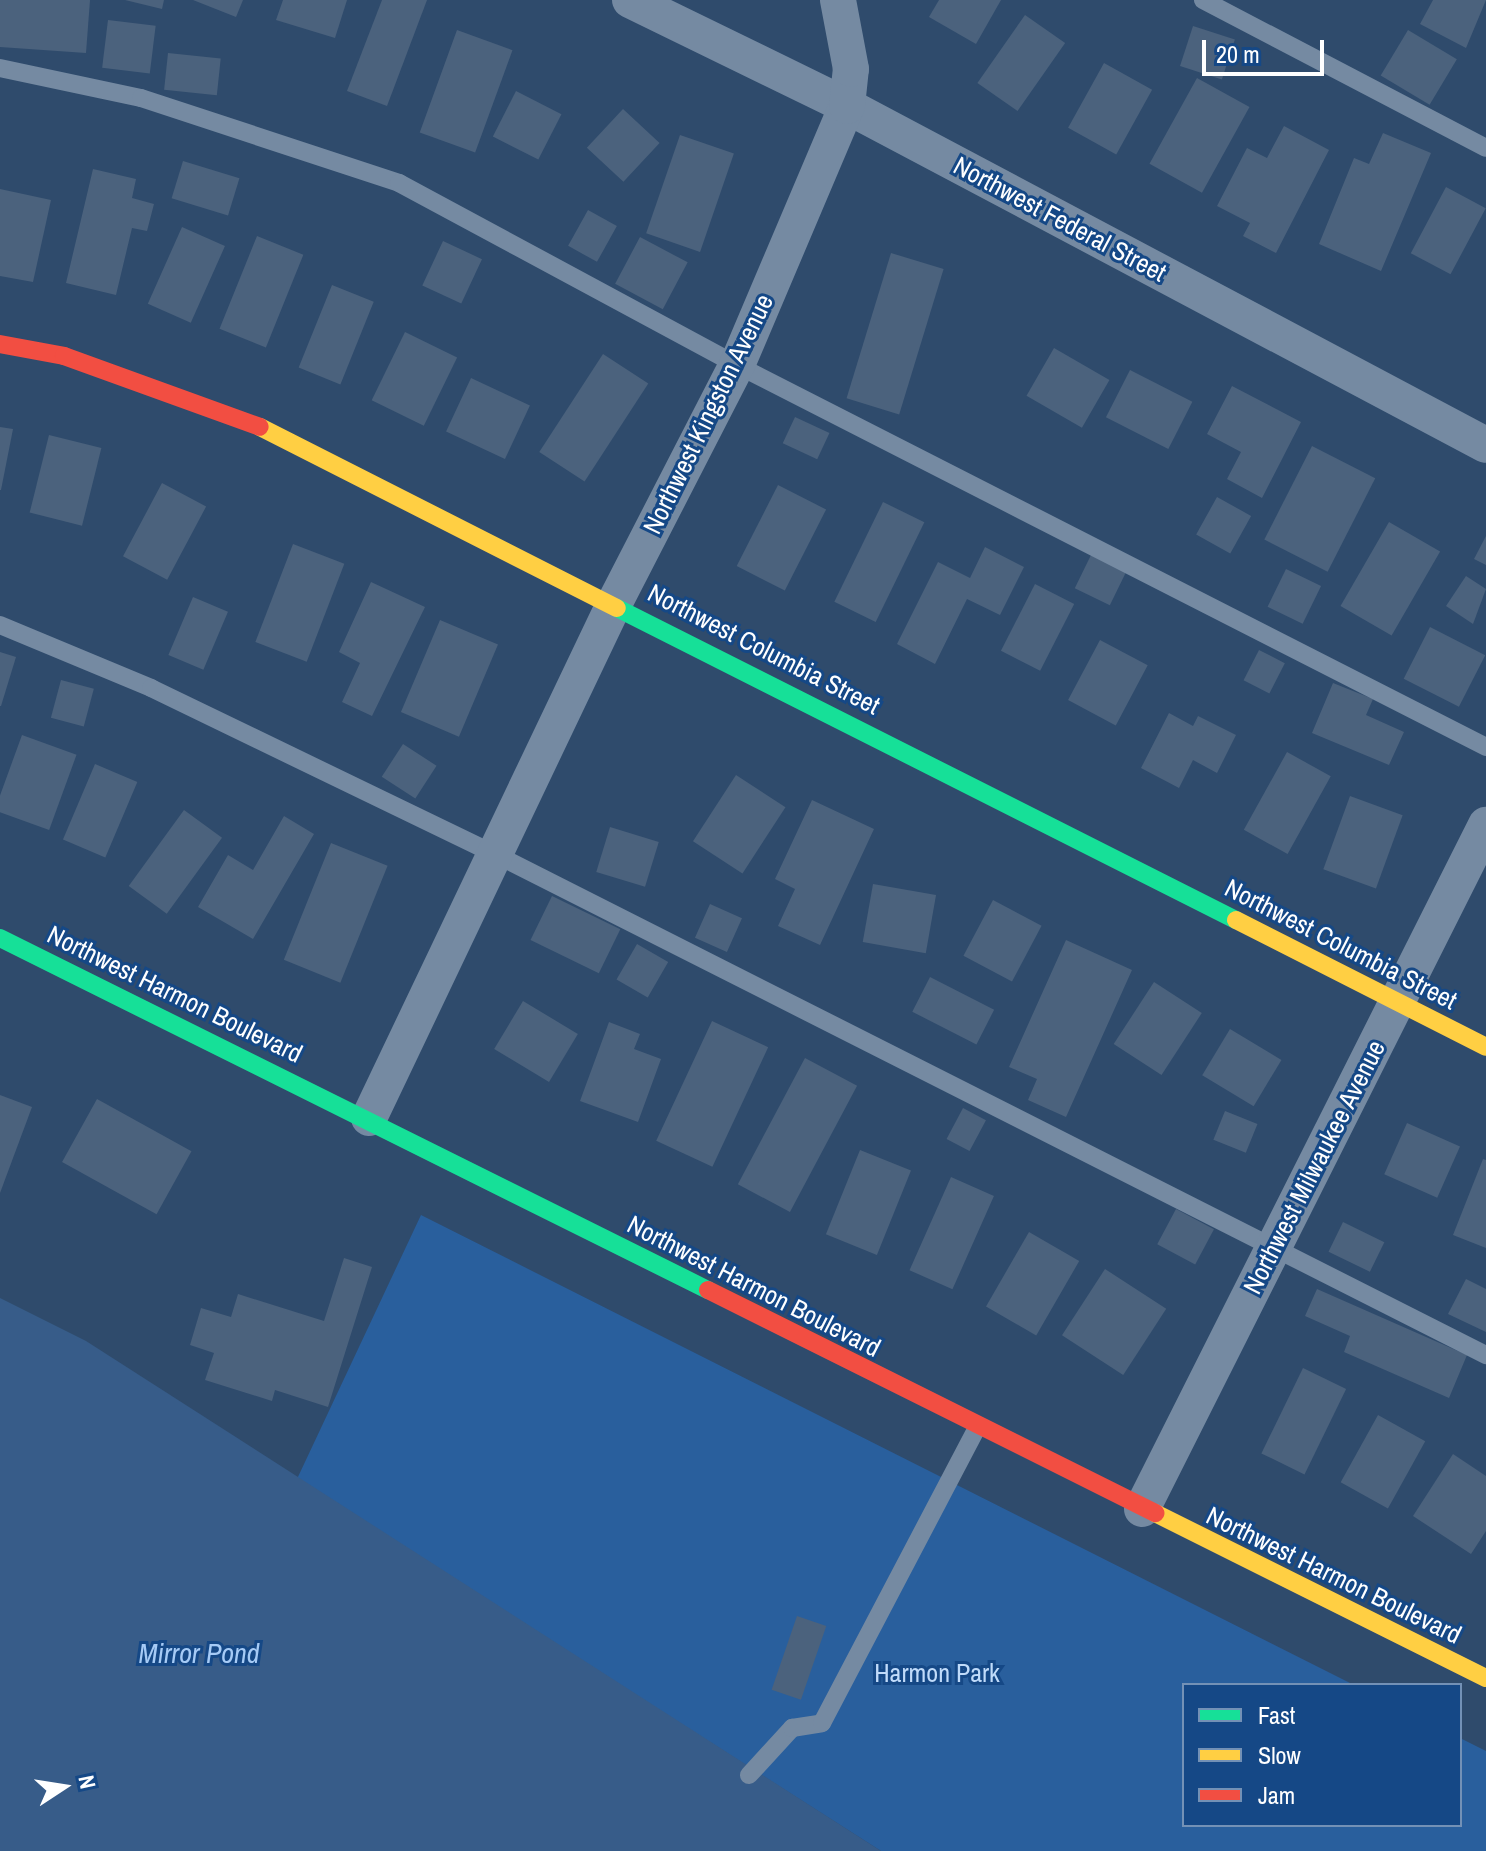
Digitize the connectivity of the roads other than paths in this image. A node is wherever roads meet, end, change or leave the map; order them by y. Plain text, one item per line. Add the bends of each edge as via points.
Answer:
1 (630, 0) edge
2 (838, 0) edge
3 (1203, 0) edge
4 (0, 68) edge
5 (847, 106) junction
6 (1486, 148) edge
7 (0, 344) edge
8 (737, 365) junction
9 (1486, 445) edge
10 (615, 602) junction
11 (0, 625) edge
12 (1486, 747) edge
13 (1486, 825) edge
14 (493, 853) junction
15 (0, 938) edge
16 (1397, 1002) junction
17 (1486, 1047) edge
18 (369, 1118) junction
19 (1273, 1247) junction
20 (1486, 1355) edge
21 (977, 1428) junction
22 (1142, 1509) junction
23 (1486, 1678) edge
24 (749, 1775) dead end

1 - 5 street, Northwest Federal Street
2 - 5 street, Northwest Kingston Avenue via 851,69
3 - 6 lane
4 - 8 lane via 141,98 399,183
5 - 8 street, Northwest Kingston Avenue
5 - 9 street, Northwest Federal Street
7 - 10 street, Northwest Columbia Street via 64,356 222,408
8 - 10 street, Northwest Kingston Avenue
8 - 12 lane
10 - 14 street, Northwest Kingston Avenue
10 - 16 street, Northwest Columbia Street
11 - 14 lane via 151,688
13 - 16 street, Northwest Milwaukee Avenue
14 - 18 street, Northwest Kingston Avenue
14 - 19 lane
15 - 18 street, Northwest Harmon Boulevard
16 - 17 street, Northwest Columbia Street
16 - 19 street, Northwest Milwaukee Avenue
18 - 21 street, Northwest Harmon Boulevard
19 - 20 lane
19 - 22 street, Northwest Milwaukee Avenue
21 - 22 street, Northwest Harmon Boulevard
21 - 24 lane via 822,1723 792,1728
22 - 23 street, Northwest Harmon Boulevard

